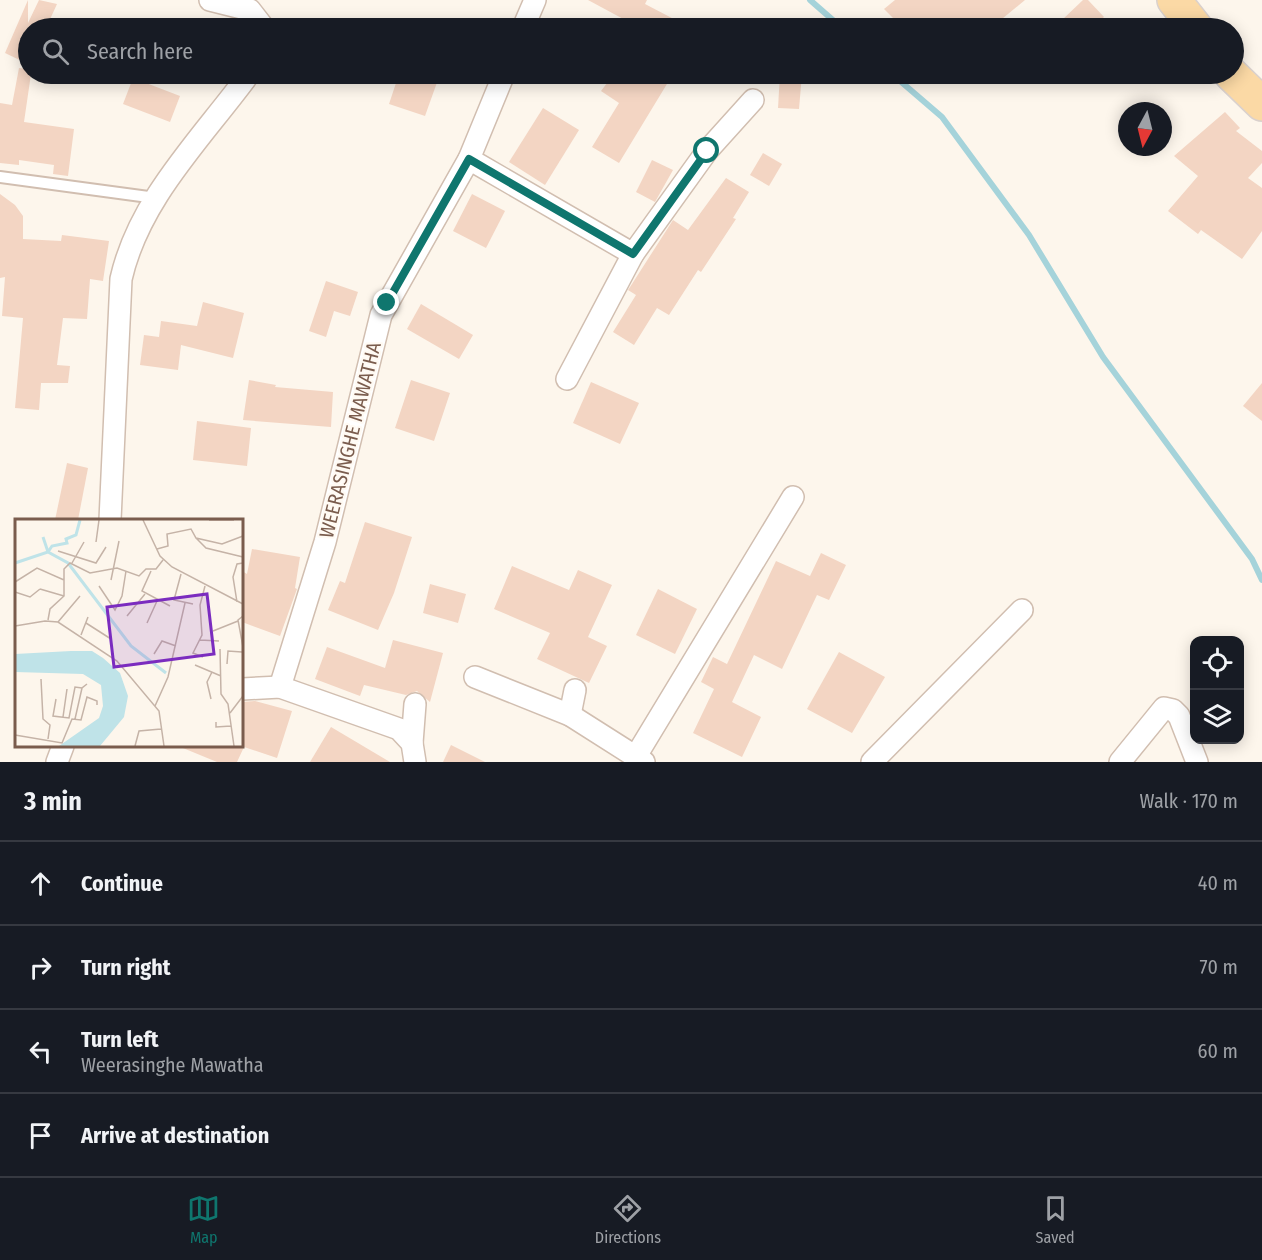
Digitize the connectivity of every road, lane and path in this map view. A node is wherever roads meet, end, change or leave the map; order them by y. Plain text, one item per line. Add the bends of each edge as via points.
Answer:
1 (210, 0) edge
2 (535, 0) edge
3 (1174, 0) edge
4 (256, 18) edge
5 (527, 18) edge
6 (1188, 18) edge
7 (1244, 77) edge
8 (242, 84) edge
9 (500, 84) edge
10 (1243, 84) edge
11 (1262, 84) edge
12 (753, 100) dead end
13 (1262, 104) edge
14 (469, 159) junction
15 (0, 177) edge
16 (156, 198) junction
17 (633, 254) junction
18 (567, 378) dead end
19 (793, 497) dead end
20 (110, 519) edge
21 (1022, 610) dead end
22 (475, 677) dead end
23 (280, 687) junction
24 (243, 689) edge
25 (575, 690) dead end
26 (415, 704) dead end
27 (570, 715) junction
28 (63, 747) edge
29 (413, 752) edge
30 (640, 759) edge
31 (57, 762) edge
32 (872, 762) edge
33 (1120, 762) edge
34 (1197, 762) edge

1 - 4 street via 250,10
2 - 5 street
3 - 6 main road
7 - 11 street
8 - 16 street
9 - 14 street, WEERASINGHE MAWATHA
10 - 13 main road
12 - 17 street via 707,151
14 - 17 street
14 - 23 street, WEERASINGHE MAWATHA via 381,315 325,542
15 - 16 lane
16 - 20 street via 137,228 122,279
17 - 18 street
19 - 30 street
21 - 32 street
22 - 27 street
23 - 24 street
23 - 29 street via 399,729
25 - 27 street
26 - 29 street
27 - 30 street
28 - 31 street
33 - 34 street via 1164,708 1179,716

